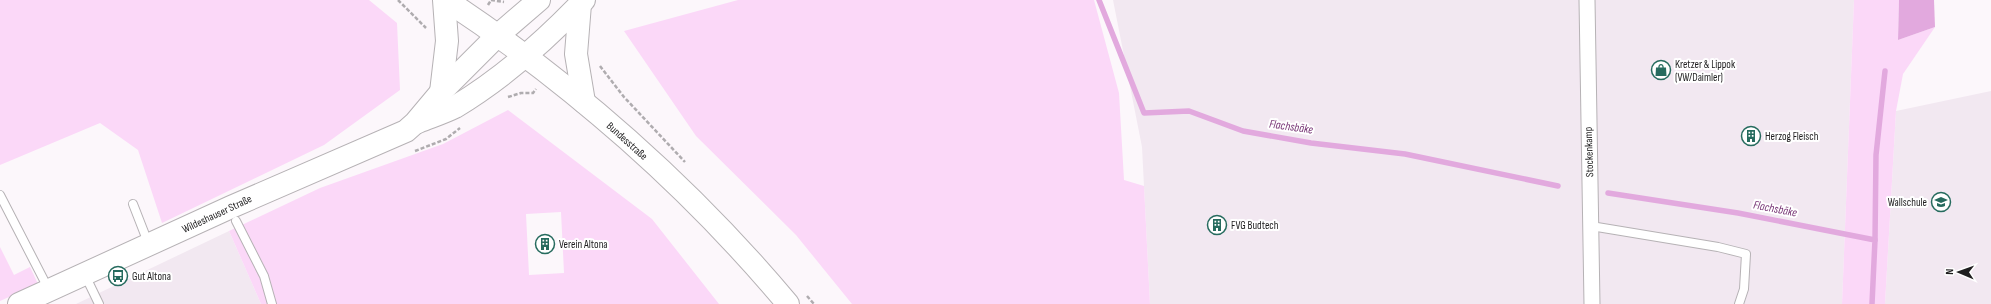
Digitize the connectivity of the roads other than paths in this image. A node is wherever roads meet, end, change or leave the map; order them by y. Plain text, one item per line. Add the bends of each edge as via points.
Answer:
1 (445, 0) edge
2 (539, 0) edge
3 (1587, 0) edge
4 (582, 2) edge
5 (497, 36) junction
6 (525, 57) junction
7 (441, 92) junction
8 (584, 102) junction
9 (415, 124) junction
10 (0, 195) edge
11 (133, 204) dead end
12 (236, 222) dead end
13 (1591, 226) junction
14 (149, 245) junction
15 (84, 274) junction
16 (49, 290) junction
17 (19, 304) edge
18 (99, 304) edge
19 (272, 304) edge
20 (788, 304) edge
21 (1592, 304) edge
22 (1739, 304) edge

1 - 5 main road, Bundesstraße
1 - 7 main road via 447,41
2 - 5 main road, Wildeshauser Straße
3 - 13 street, Stockenkamp
4 - 6 main road, Wildeshauser Straße
4 - 8 main road via 576,54
5 - 6 main road, Bundesstraße
5 - 7 main road, Wildeshauser Straße
6 - 8 main road, Bundesstraße
6 - 9 main road, Wildeshauser Straße via 453,108
7 - 9 main road, Wildeshauser Straße
8 - 20 main road, Bundesstraße via 677,186 724,233
9 - 14 main road, Wildeshauser Straße via 391,138
10 - 16 lane
11 - 14 lane
12 - 19 lane via 264,276
13 - 21 street, Stockenkamp
13 - 22 lane via 1746,254 1744,288
14 - 15 main road, Wildeshauser Straße
15 - 16 main road, Wildeshauser Straße
15 - 18 lane
16 - 17 main road, Wildeshauser Straße

